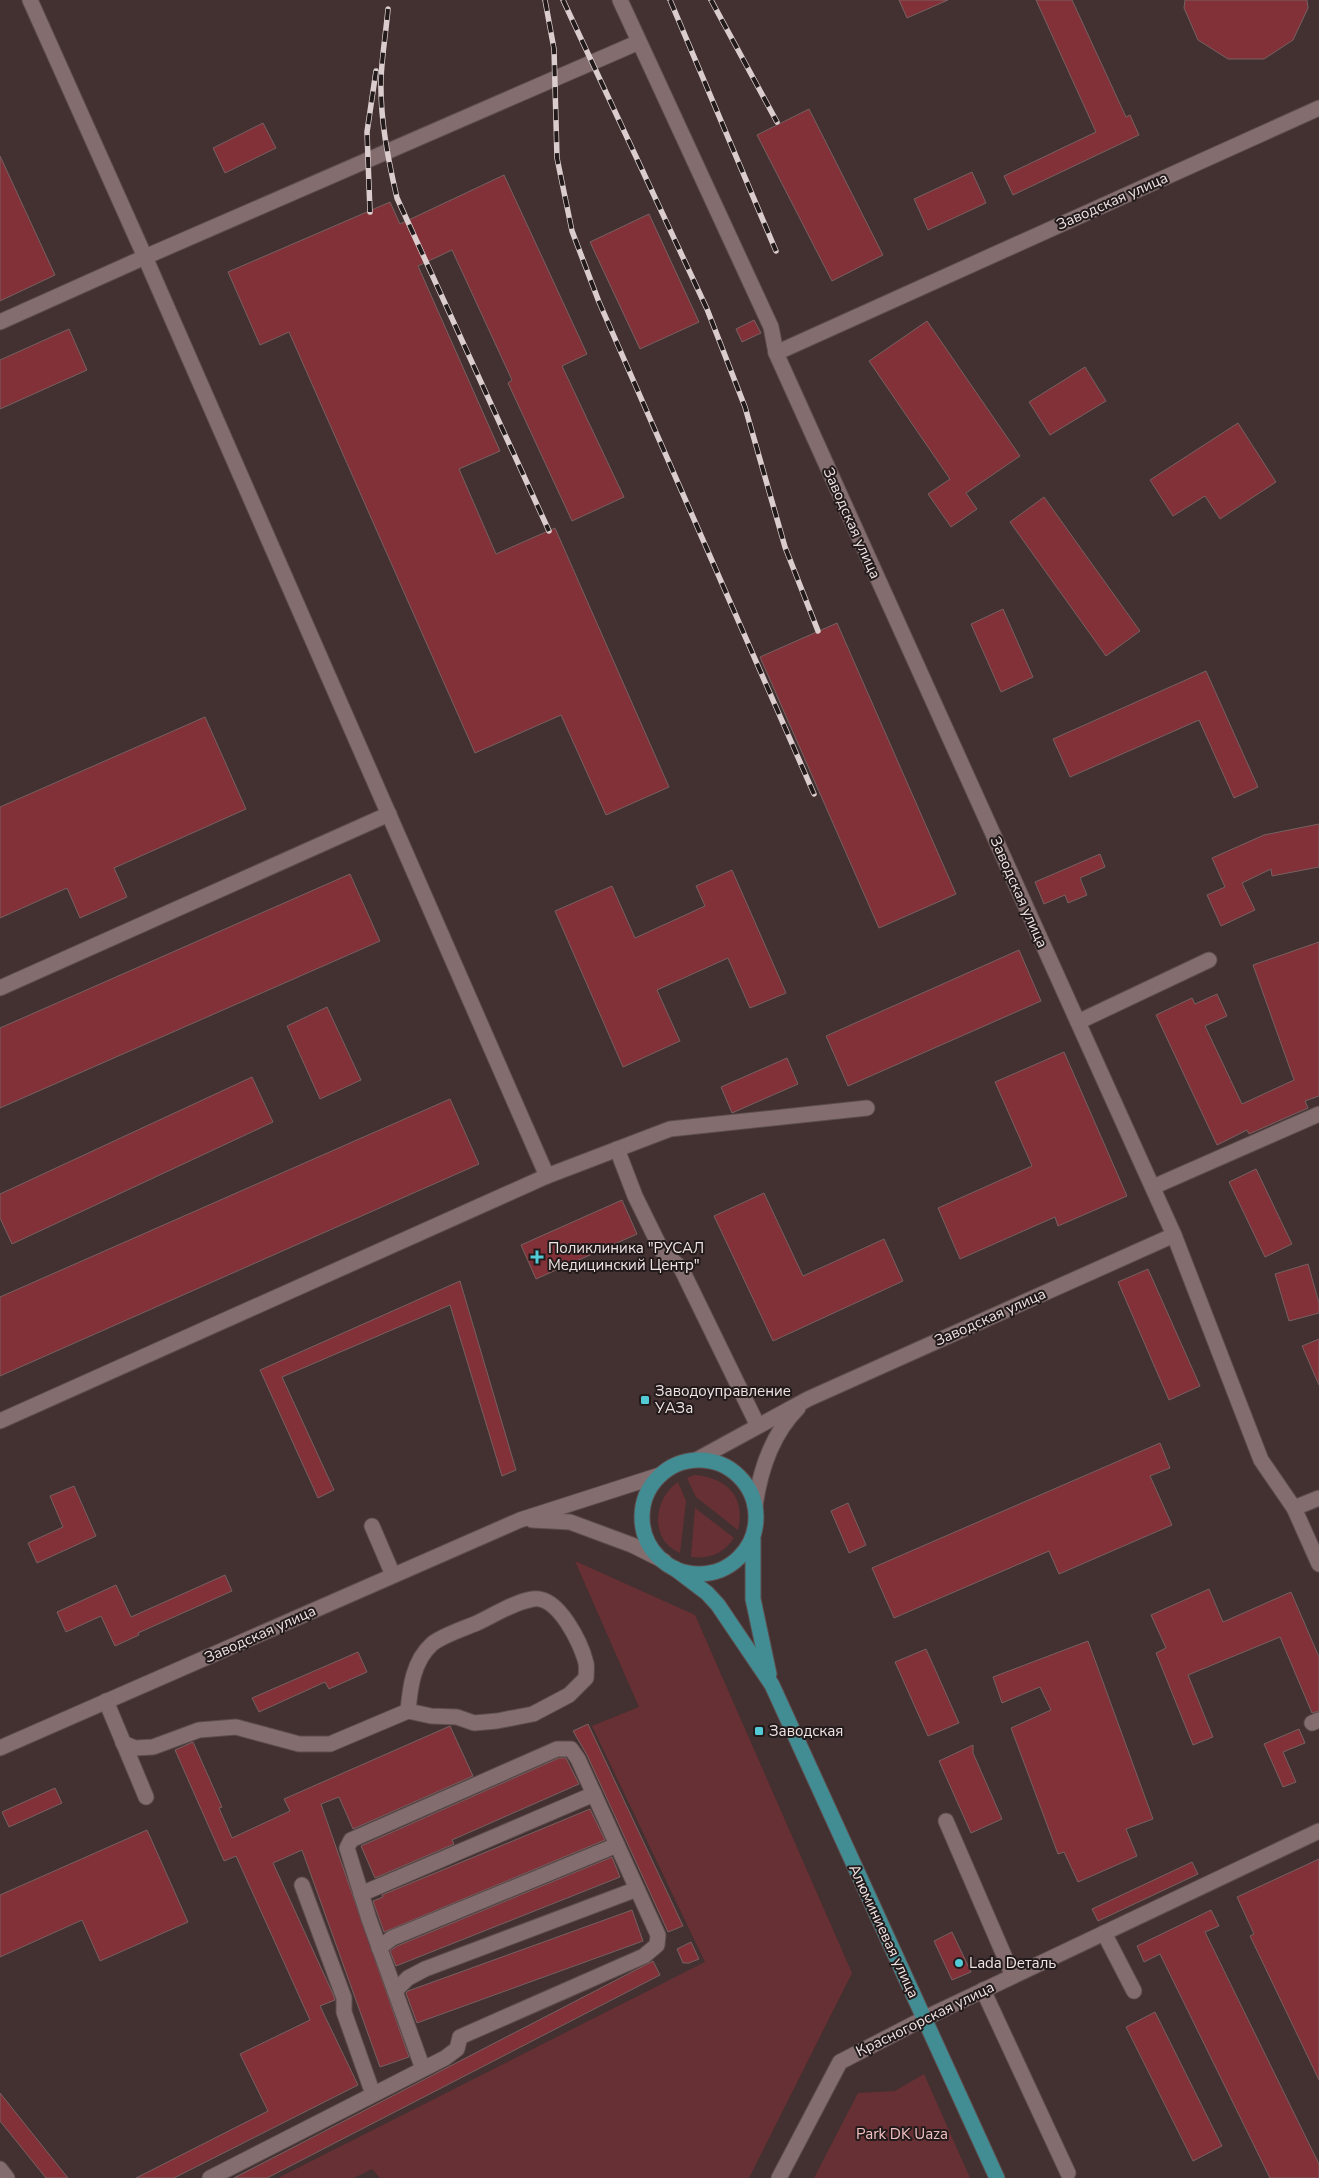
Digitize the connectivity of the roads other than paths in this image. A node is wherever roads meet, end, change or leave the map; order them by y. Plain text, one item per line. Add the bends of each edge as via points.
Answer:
1 (30, 0) edge
2 (620, 0) edge
3 (639, 42) junction
4 (1319, 108) edge
5 (145, 257) junction
6 (0, 322) edge
7 (776, 353) junction
8 (389, 814) junction
9 (1209, 960) dead end
10 (0, 988) edge
11 (1078, 1022) junction
12 (867, 1108) dead end
13 (1319, 1114) edge
14 (616, 1150) junction
15 (547, 1176) junction
16 (1153, 1187) junction
17 (1174, 1235) junction
18 (806, 1400) junction
19 (0, 1421) edge
20 (758, 1426) junction
21 (698, 1459) junction
22 (660, 1476) junction
23 (1319, 1498) edge
24 (755, 1506) junction
25 (1294, 1508) junction
26 (520, 1520) junction
27 (372, 1526) dead end
28 (753, 1535) junction
29 (669, 1564) junction
30 (1319, 1564) edge
31 (393, 1575) junction
32 (772, 1685) junction
33 (106, 1701) junction
34 (408, 1711) junction
35 (123, 1743) junction
36 (0, 1748) edge
37 (594, 1794) junction
38 (146, 1797) dead end
39 (946, 1821) dead end
40 (1319, 1831) edge
41 (617, 1845) junction
42 (302, 1885) dead end
43 (637, 1888) junction
44 (361, 1894) junction
45 (1104, 1933) junction
46 (379, 1948) junction
47 (1013, 1976) junction
48 (983, 1990) junction
49 (394, 1991) junction
50 (1134, 1991) dead end
51 (925, 2018) junction
52 (423, 2069) junction
53 (373, 2094) junction
54 (0, 2169) edge
55 (1065, 2176) edge
56 (7, 2178) edge
57 (210, 2178) edge
58 (779, 2178) edge
59 (997, 2178) edge

1 - 5 street
2 - 3 street
3 - 5 street
3 - 7 street via 771,327
4 - 7 street, Заводская улица
5 - 6 street
5 - 8 street
7 - 11 street, Заводская улица
8 - 10 street
8 - 15 street
9 - 11 street
11 - 16 street, Заводская улица
12 - 14 street via 670,1129
13 - 16 street
14 - 15 street
14 - 20 street via 662,1251 681,1268
15 - 19 street
16 - 17 street, Заводская улица
17 - 18 street, Заводская улица
17 - 25 street, Заводская улица via 1261,1460
18 - 20 street, Заводская улица
18 - 24 street via 787,1420 772,1447 758,1480
20 - 21 street, Заводская улица
21 - 22 main road via 678,1465
21 - 24 main road via 714,1461 742,1478
22 - 26 street, Заводская улица
22 - 29 main road via 650,1487 642,1515 649,1544
23 - 25 street
24 - 28 main road
25 - 30 street, Заводская улица
26 - 29 street via 570,1522 632,1545
26 - 31 street, Заводская улица
27 - 31 street
28 - 29 main road via 738,1558 713,1572 699,1574
28 - 32 main road via 753,1599
29 - 32 main road via 708,1593
31 - 33 street, Заводская улица
32 - 51 main road, Алюминиевая улица
33 - 35 street
33 - 36 street, Заводская улица
34 - 34 street via 410,1688 418,1664 432,1644 534,1599 548,1602 565,1618 586,1664 586,1678 569,1695 533,1714 474,1722
34 - 35 street via 330,1744 299,1744 236,1727 199,1730 153,1747 134,1748
35 - 38 street
37 - 41 street
37 - 44 street
37 - 44 street via 571,1749 557,1749 351,1840 347,1848
39 - 47 street
40 - 45 street, Красногорская улица
41 - 43 street
41 - 46 street via 392,1938
42 - 53 street via 344,1998 344,2012
43 - 49 street via 426,1970 408,1978
43 - 52 street via 658,1935 657,1945 644,1956 460,2036 457,2049
44 - 46 street
45 - 47 street, Красногорская улица
45 - 50 street
46 - 49 street
47 - 48 street, Красногорская улица
48 - 51 street, Красногорская улица
48 - 55 street
49 - 52 street
51 - 58 street, Красногорская улица via 840,2062
51 - 59 main road, Алюминиевая улица
52 - 53 street
53 - 57 street
54 - 56 street

